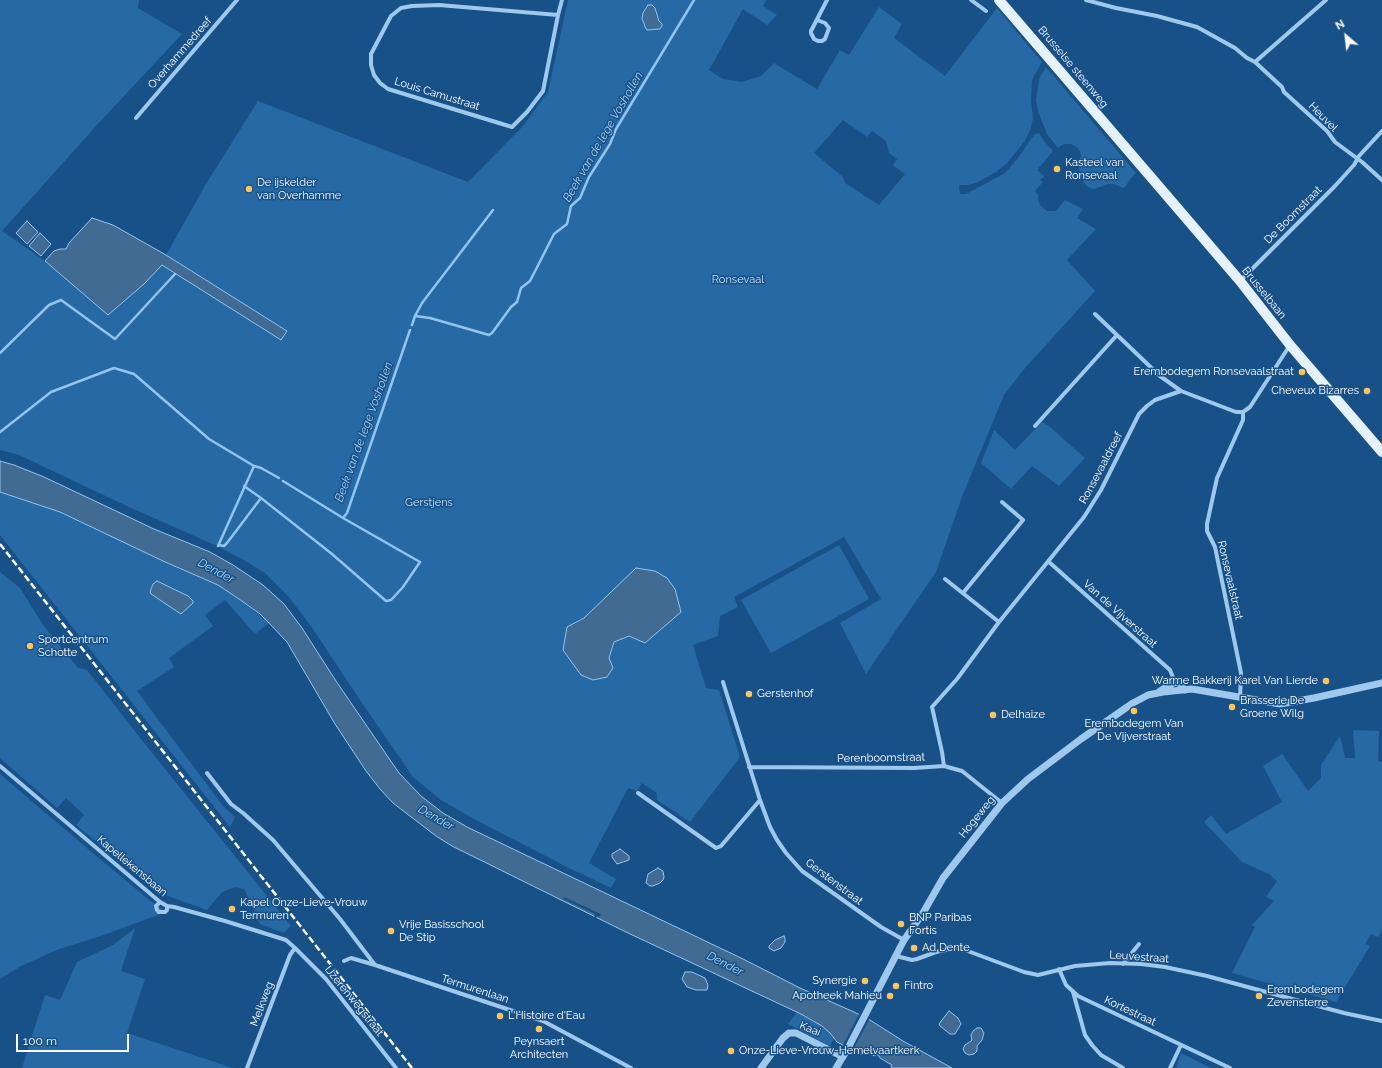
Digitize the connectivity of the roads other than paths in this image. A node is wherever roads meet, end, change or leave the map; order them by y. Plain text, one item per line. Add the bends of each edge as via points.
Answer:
1 (237, 0) edge
2 (562, 0) edge
3 (827, 0) edge
4 (971, 0) edge
5 (999, 0) edge
6 (1086, 0) edge
7 (1326, 0) edge
8 (986, 11) dead end
9 (558, 15) junction
10 (817, 20) junction
11 (1255, 62) junction
12 (136, 118) dead end
13 (1382, 131) edge
14 (1128, 150) joint
15 (1357, 160) junction
16 (1382, 180) edge
17 (1240, 281) junction
18 (1095, 314) dead end
19 (1117, 336) junction
20 (1290, 345) junction
21 (1181, 391) junction
22 (1243, 412) junction
23 (1035, 426) dead end
24 (1382, 452) edge
25 (1002, 502) dead end
26 (1049, 562) junction
27 (945, 579) dead end
28 (963, 593) junction
29 (999, 622) junction
30 (722, 682) dead end
31 (1175, 682) junction
32 (1382, 683) edge
33 (1185, 690) junction
34 (1156, 693) junction
35 (1240, 698) junction
36 (0, 766) edge
37 (944, 766) junction
38 (749, 767) junction
39 (207, 773) dead end
40 (638, 793) dead end
41 (760, 800) junction
42 (1002, 803) junction
43 (160, 902) junction
44 (167, 906) junction
45 (904, 940) junction
46 (1139, 944) dead end
47 (295, 948) junction
48 (896, 956) junction
49 (344, 961) dead end
50 (1123, 964) junction
51 (375, 965) junction
52 (1060, 969) junction
53 (1073, 991) junction
54 (1382, 1021) edge
55 (1182, 1045) junction
56 (845, 1053) junction
57 (247, 1068) edge
58 (396, 1068) edge
59 (632, 1068) edge
60 (761, 1068) edge
61 (836, 1068) edge
62 (1123, 1068) edge
63 (1170, 1068) edge
64 (1230, 1068) edge

1 - 12 street, Overhammedreef
2 - 9 street, Louis Camustraat
3 - 10 street
4 - 8 street
5 - 14 main road, Brusselse steenweg
6 - 11 street, Heuvel via 1197,27
7 - 11 street
9 - 9 street, Louis Camustraat via 543,91 512,127 388,89 380,84 371,65 371,54 392,16 401,8 439,5
10 - 10 street via 829,28 822,41 814,39 811,35
11 - 15 street, Heuvel via 1327,131 1335,142
13 - 15 street, De Boomstraat
14 - 17 main road, Brusselbaan
15 - 16 street, Heuvel
15 - 17 street, De Boomstraat via 1335,186
17 - 20 main road, Brusselbaan
18 - 19 street
19 - 21 street via 1160,376
19 - 23 street
20 - 22 street, Ronsevaalstraat via 1250,408
20 - 24 main road, Brusselbaan
21 - 22 street via 1236,412
21 - 26 street, Ronsevaaldreef via 1155,400 1139,414 1097,497
22 - 35 street, Ronsevaalstraat via 1243,420 1217,478 1207,524 1207,531 1215,547 1241,673
25 - 28 street via 1023,520
26 - 29 street, Ronsevaaldreef
26 - 31 street, Van de Vijverstraat via 1170,670
27 - 28 street
28 - 29 street
29 - 37 street, Ronsevaaldreef via 957,679 932,707
30 - 38 street, Gerstenstraat
31 - 33 street
31 - 34 street, Hogeweg
32 - 35 street, Hogeweg via 1292,703
33 - 34 street, Hogeweg
33 - 35 street, Hogeweg
34 - 42 street, Hogeweg via 1133,702 1081,738 1028,778
36 - 43 street, Kapellekensbaan
37 - 38 street, Perenboomstraat
37 - 42 street, Perenboomstraat via 962,771
38 - 41 street, Gerstenstraat
39 - 51 street via 231,804 273,840
40 - 41 street via 716,848 721,846
41 - 45 street, Gerstenstraat via 777,840 802,871 881,927
42 - 45 street, Hogeweg via 943,878
43 - 44 street, Kapellekensbaan
43 - 44 street via 156,906 160,912 165,912
44 - 47 street, Kapellekensbaan via 281,938
45 - 48 street, Hogeweg
46 - 50 street
47 - 57 street, Melkweg via 290,955
47 - 58 street, IJzerenwegstraat via 326,979
48 - 52 street, Leuvestraat via 917,960 954,948 1038,975
48 - 56 street, Hogeweg
49 - 51 street, Termurenlaan via 350,958
50 - 52 street, Leuvestraat via 1110,963
50 - 54 street, Leuvestraat via 1165,967 1207,976
51 - 59 street, Termurenlaan via 543,1021
52 - 53 street, Kortestraat via 1066,985
53 - 55 street, Kortestraat via 1078,996
53 - 62 street, Kortestraat via 1085,1035 1101,1055
55 - 63 street
55 - 64 street, Kortestraat
56 - 60 street, Kaai via 796,1033 789,1033
56 - 61 street, Hogeweg

